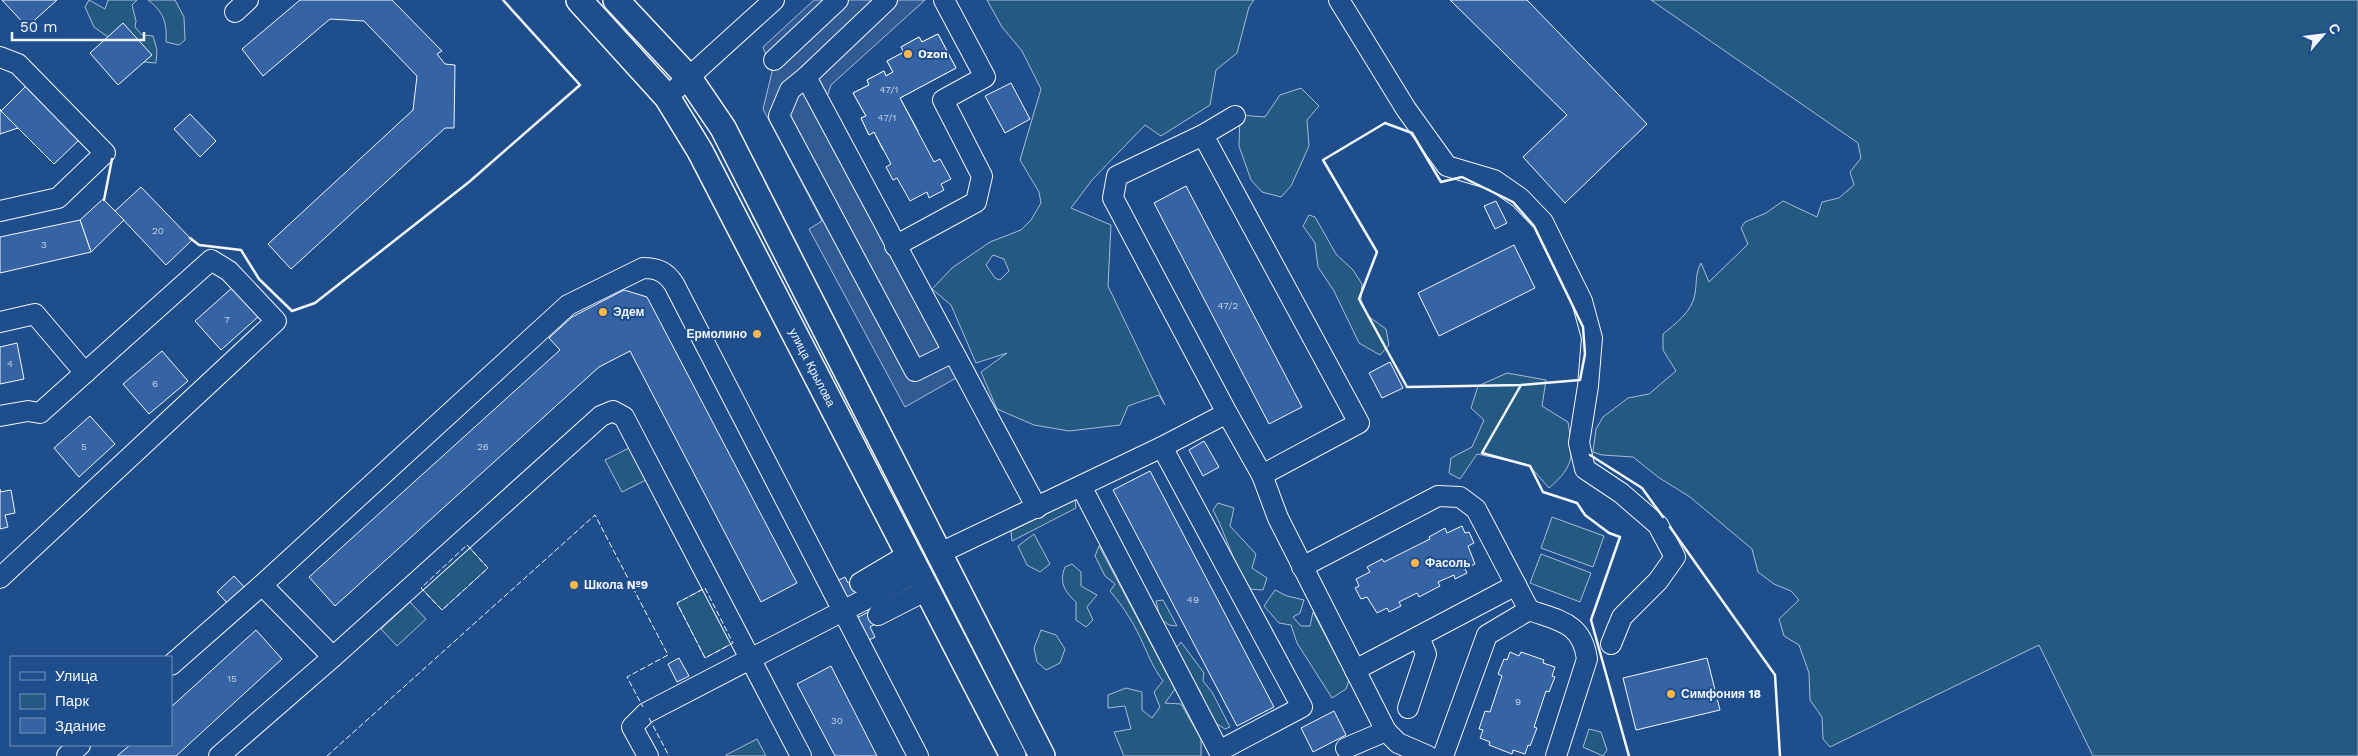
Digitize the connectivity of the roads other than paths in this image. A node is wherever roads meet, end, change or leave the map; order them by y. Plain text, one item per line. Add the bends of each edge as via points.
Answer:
1 (579, 0) edge
2 (616, 0) edge
3 (774, 0) edge
4 (838, 0) edge
5 (886, 0) edge
6 (944, 0) edge
7 (1339, 0) edge
8 (0, 57) edge
9 (774, 60) dead end
10 (806, 77) junction
11 (688, 78) junction
12 (667, 97) junction
13 (1234, 116) dead end
14 (1203, 135) junction
15 (0, 211) edge
16 (895, 246) junction
17 (0, 322) edge
18 (953, 352) junction
19 (85, 373) junction
20 (1227, 413) junction
21 (0, 416) edge
22 (1162, 447) junction
23 (1262, 475) junction
24 (1081, 486) junction
25 (1037, 508) junction
26 (938, 554) junction
27 (1302, 567) junction
28 (918, 572) junction
29 (0, 578) edge
30 (860, 583) dead end
31 (262, 585) junction
32 (1516, 585) junction
33 (1529, 610) junction
34 (843, 611) junction
35 (878, 615) dead end
36 (1419, 637) junction
37 (1611, 644) dead end
38 (333, 658) junction
39 (750, 659) junction
40 (172, 664) edge
41 (1355, 670) junction
42 (1408, 708) dead end
43 (1386, 731) junction
44 (79, 746) edge
45 (1342, 753) edge
46 (67, 756) edge
47 (219, 756) edge
48 (648, 756) edge
49 (800, 756) edge
50 (918, 756) edge
51 (1013, 756) edge
52 (1042, 756) edge
53 (1428, 756) edge
54 (1443, 756) edge
55 (1556, 756) edge

1 - 12 main road, улица Крылова
2 - 11 main road
3 - 11 street
4 - 9 street
5 - 10 street
6 - 16 street via 985,77 943,100 982,176 976,202
7 - 37 street via 1406,109 1447,166 1494,180 1526,204 1543,222 1582,302 1592,338 1579,443 1584,470 1621,493 1658,525 1674,557 1658,581 1622,617
8 - 15 street via 18,64 105,153 58,198
10 - 16 street
10 - 18 street via 790,90 779,116 915,371
11 - 12 street
11 - 26 main road via 723,128
12 - 28 main road, улица Крылова via 700,151
13 - 14 street
14 - 20 street via 1117,176 1113,198
14 - 23 street via 1359,424
16 - 18 street
17 - 19 street via 35,314
18 - 25 street
19 - 21 street via 40,413 28,410
19 - 29 street via 212,260 230,272 276,321
20 - 22 street
20 - 23 street
22 - 24 street
22 - 24 street via 1302,707 1220,751
23 - 27 street
24 - 25 street
25 - 26 street
26 - 52 main road
27 - 32 street via 1438,496 1460,497 1476,509
27 - 41 street
28 - 30 street
28 - 34 street
28 - 35 street
28 - 51 main road, улица Крылова
31 - 34 street via 568,305 643,268 652,268 668,275 674,284
31 - 38 street
31 - 40 street
32 - 33 street
32 - 36 street
33 - 54 street via 1487,635
33 - 55 street via 1570,624 1585,644 1587,659
34 - 39 street
34 - 50 street
36 - 41 street
36 - 42 street via 1426,654
38 - 39 street via 601,416 613,411 624,417
38 - 47 street
39 - 48 street via 646,713 632,727
39 - 49 street
41 - 43 street
43 - 45 street
43 - 53 street via 1398,743
44 - 46 street

